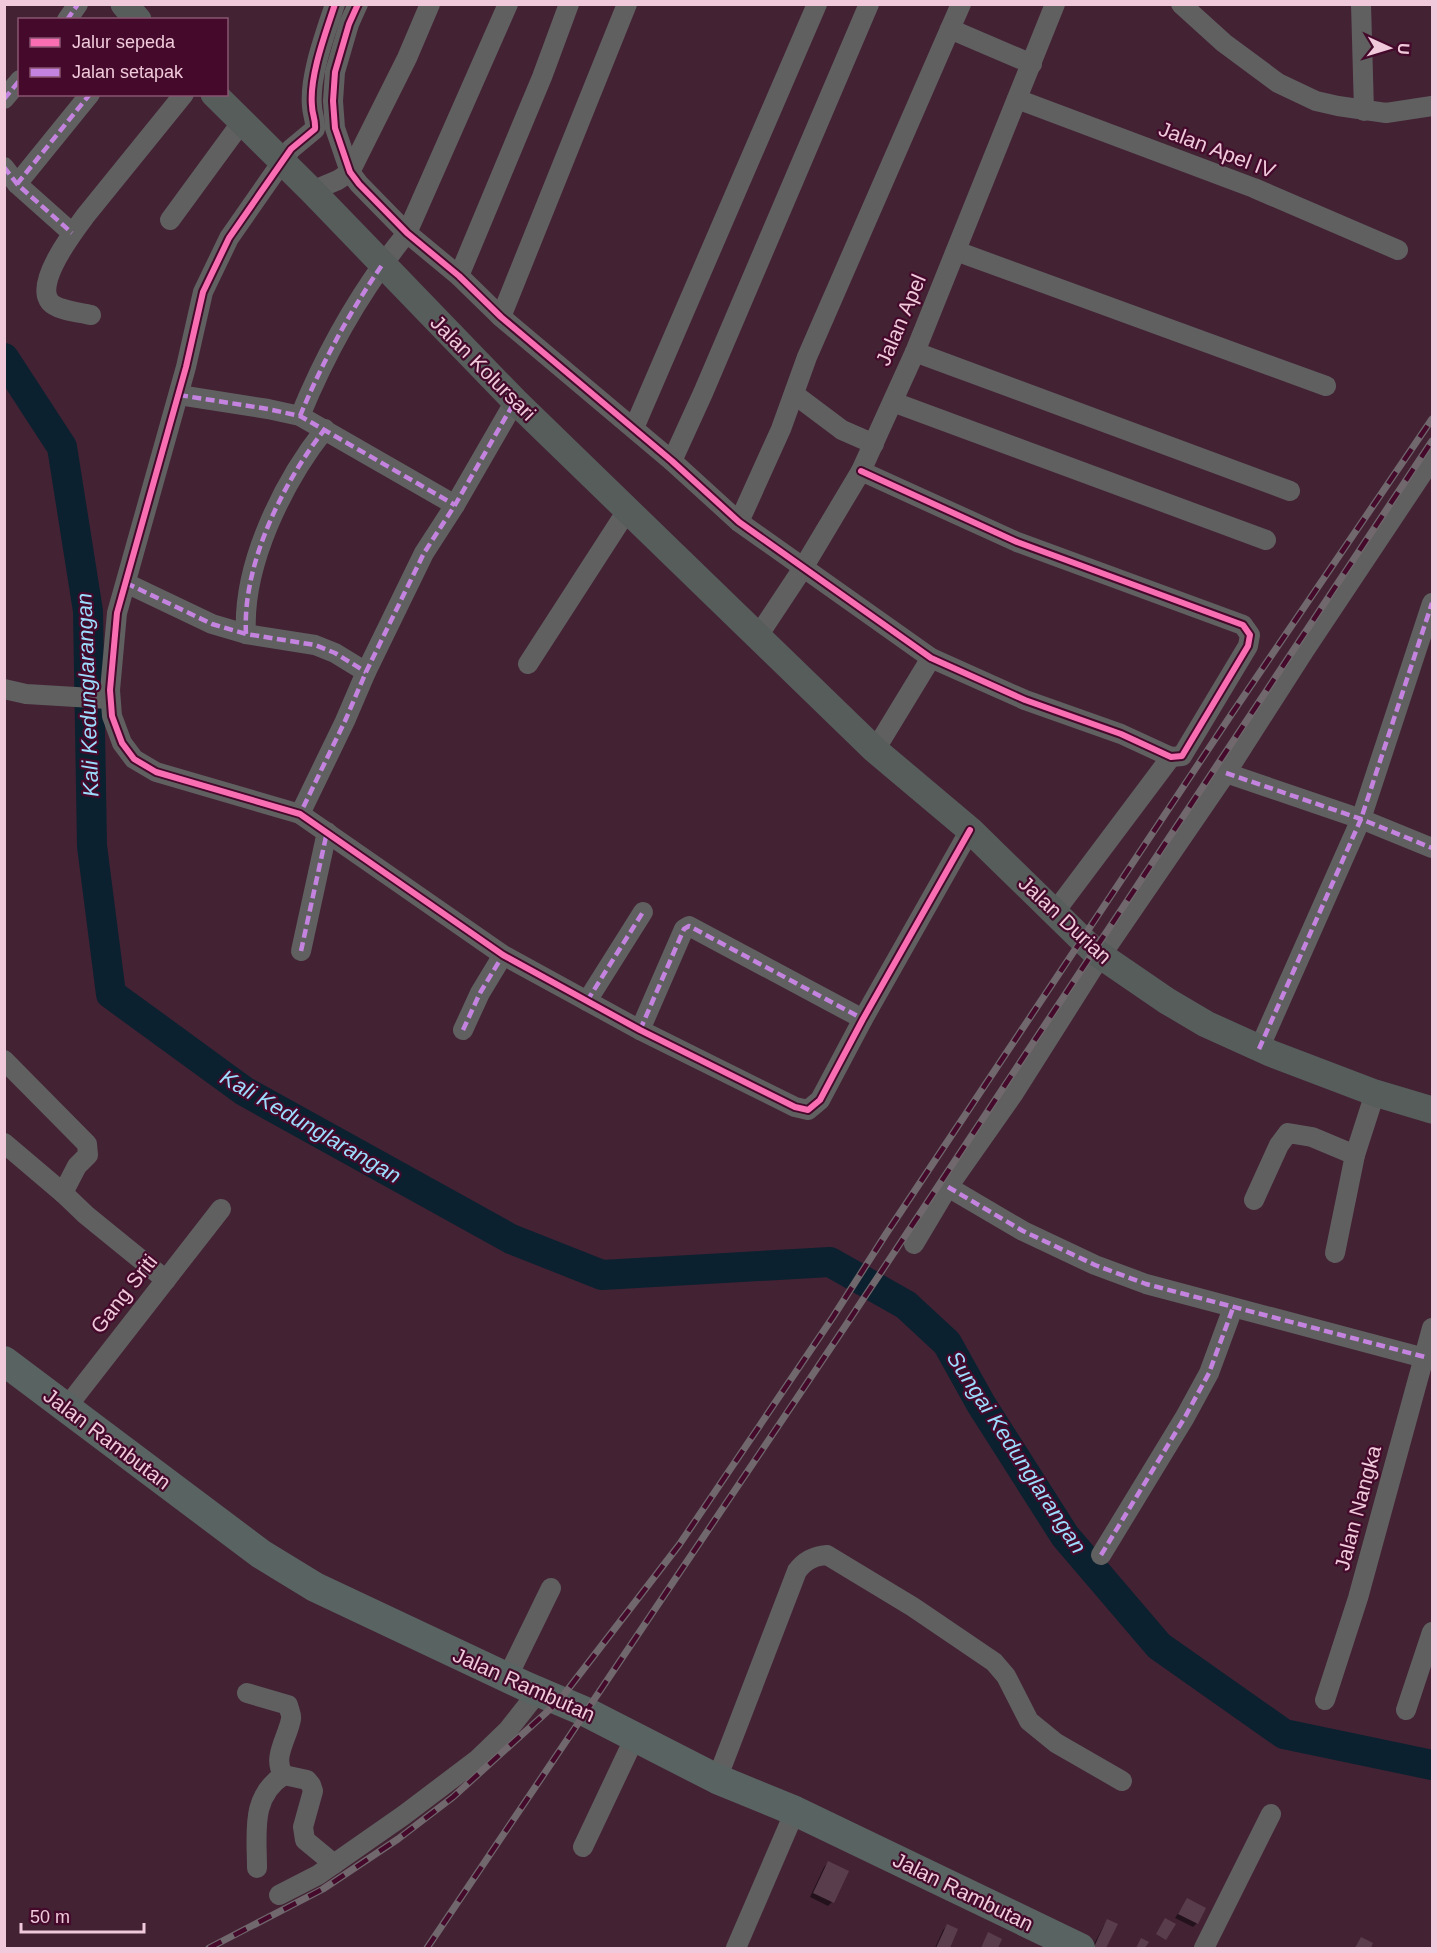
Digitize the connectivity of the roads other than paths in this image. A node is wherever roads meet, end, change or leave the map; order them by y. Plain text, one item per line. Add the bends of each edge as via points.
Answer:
1 (78, 4) edge
2 (124, 4) edge
3 (335, 4) edge
4 (358, 4) edge
5 (430, 4) edge
6 (508, 4) edge
7 (569, 4) edge
8 (627, 4) edge
9 (817, 4) edge
10 (869, 4) edge
11 (961, 4) edge
12 (1055, 4) edge
13 (1181, 4) edge
14 (1361, 4) edge
15 (68, 18) edge
16 (136, 18) edge
17 (950, 29) junction
18 (1032, 64) junction
19 (18, 82) edge
20 (88, 96) edge
21 (182, 96) edge
22 (216, 96) edge
23 (4, 99) edge
24 (1017, 99) junction
25 (1432, 106) edge
26 (1364, 111) junction
27 (241, 123) junction
28 (282, 161) junction
29 (4, 167) edge
30 (345, 175) junction
31 (17, 184) junction
32 (312, 191) junction
33 (170, 220) dead end
34 (72, 233) junction
35 (404, 237) junction
36 (1398, 250) dead end
37 (956, 251) junction
38 (385, 261) junction
39 (459, 276) junction
40 (91, 315) dead end
41 (501, 316) junction
42 (915, 352) junction
43 (1326, 386) dead end
44 (794, 394) junction
45 (179, 395) junction
46 (515, 401) junction
47 (892, 402) junction
48 (300, 416) junction
49 (634, 428) junction
50 (325, 429) junction
51 (874, 444) junction
52 (1432, 459) edge
53 (672, 461) junction
54 (861, 471) junction
55 (1290, 491) dead end
56 (455, 505) junction
57 (628, 509) junction
58 (739, 522) junction
59 (1266, 540) dead end
60 (795, 580) junction
61 (126, 583) junction
62 (1432, 603) edge
63 (246, 634) junction
64 (758, 636) junction
65 (931, 658) junction
66 (528, 663) dead end
67 (366, 672) junction
68 (4, 689) edge
69 (106, 699) junction
70 (881, 740) junction
71 (1171, 757) junction
72 (1226, 773) junction
73 (300, 814) junction
74 (1361, 819) junction
75 (970, 830) junction
76 (327, 832) junction
77 (1432, 848) edge
78 (643, 912) dead end
79 (1054, 913) junction
80 (301, 951) dead end
81 (503, 956) junction
82 (1100, 957) junction
83 (586, 1001) junction
84 (863, 1019) junction
85 (463, 1029) dead end
86 (640, 1030) junction
87 (1259, 1048) junction
88 (4, 1060) edge
89 (1375, 1093) junction
90 (1432, 1110) edge
91 (4, 1143) edge
92 (1355, 1155) junction
93 (948, 1187) junction
94 (63, 1193) junction
95 (1254, 1200) dead end
96 (221, 1209) dead end
97 (914, 1244) dead end
98 (1335, 1253) dead end
99 (166, 1280) junction
100 (1233, 1308) junction
101 (1432, 1328) edge
102 (1429, 1358) edge
103 (4, 1361) edge
104 (66, 1408) junction
105 (1101, 1555) dead end
106 (551, 1588) dead end
107 (1432, 1632) edge
108 (507, 1678) junction
109 (538, 1692) junction
110 (247, 1693) dead end
111 (1325, 1700) dead end
112 (1406, 1710) dead end
113 (635, 1737) junction
114 (284, 1775) junction
115 (717, 1779) junction
116 (1122, 1781) dead end
117 (795, 1811) junction
118 (1271, 1814) dead end
119 (583, 1847) dead end
120 (334, 1864) junction
121 (256, 1868) dead end
122 (279, 1895) dead end
123 (1064, 1945) edge
124 (736, 1948) edge
125 (1204, 1948) edge

1 - 15 street
2 - 16 street
3 - 28 street via 315,74 312,105 316,121 311,132
4 - 30 street via 335,72 335,128
5 - 30 street via 407,58
6 - 35 street
7 - 39 street
8 - 41 street
9 - 49 street
10 - 53 street
11 - 17 street
12 - 18 street, Jalan Apel
13 - 26 street via 1224,43 1278,83 1316,101
14 - 26 street
17 - 18 street
17 - 44 street
18 - 24 street, Jalan Apel
19 - 23 street
20 - 31 street
21 - 34 street
22 - 27 street, Jalan Kolursari
24 - 36 street, Jalan Apel IV via 1254,188
24 - 37 street, Jalan Apel
25 - 26 street via 1386,113
27 - 28 street, Jalan Kolursari
27 - 33 street
28 - 32 street, Jalan Kolursari
28 - 45 street via 229,238 203,292
29 - 31 street
30 - 32 street
30 - 35 street via 359,184
31 - 34 street
32 - 38 street, Jalan Kolursari
34 - 40 street via 50,272 46,295 54,306
35 - 38 street
35 - 39 street
37 - 42 street, Jalan Apel
37 - 43 street
38 - 46 street, Jalan Kolursari
38 - 48 street via 322,365
39 - 41 street
41 - 49 street
42 - 47 street, Jalan Apel
42 - 55 street
44 - 51 street via 842,430
44 - 58 street
45 - 48 street
45 - 61 street
46 - 56 street
46 - 57 street, Jalan Kolursari
47 - 51 street, Jalan Apel
47 - 59 street
48 - 50 street
49 - 53 street
50 - 56 street
50 - 63 street via 274,510 250,587
51 - 54 street, Jalan Apel
52 - 72 street
53 - 58 street
54 - 60 street, Jalan Apel
54 - 71 street via 1017,542 1243,625 1250,635 1248,646 1189,747 1182,756
56 - 67 street via 424,553
57 - 64 street, Jalan Kolursari
57 - 66 street
58 - 60 street
60 - 64 street, Jalan Apel
60 - 65 street
61 - 63 street via 212,624
61 - 69 street via 117,613
62 - 74 street
63 - 67 street via 315,645
64 - 70 street, Jalan Durian
65 - 70 street
65 - 71 street
67 - 73 street
68 - 69 street
69 - 73 street via 122,743 134,759 156,772
70 - 75 street, Jalan Durian
71 - 79 street
72 - 74 street
72 - 82 street
73 - 76 street
74 - 77 street
74 - 87 street
75 - 79 street, Jalan Durian
75 - 84 street
76 - 80 street
76 - 81 street
78 - 83 street
79 - 82 street, Jalan Durian
81 - 83 street
81 - 85 street
82 - 87 street, Jalan Durian via 1206,1024
82 - 93 street via 1014,1093
83 - 86 street
84 - 86 street via 820,1100 808,1110
84 - 86 street via 689,926 684,929
87 - 89 street, Jalan Durian
88 - 94 street via 87,1144 88,1155 77,1166
89 - 90 street, Jalan Durian
89 - 92 street
91 - 94 street
92 - 95 street via 1312,1137 1288,1133
92 - 98 street
93 - 97 street
93 - 100 street via 1023,1231 1095,1265
94 - 99 street
96 - 99 street, Gang Sriti
99 - 104 street, Gang Sriti
100 - 102 street
100 - 105 street via 1209,1373
101 - 102 street, Jalan Nangka
102 - 111 street, Jalan Nangka
103 - 104 main road, Jalan Rambutan
104 - 108 main road, Jalan Rambutan via 261,1554 315,1587
106 - 108 street
107 - 112 street
108 - 109 main road, Jalan Rambutan
109 - 113 main road, Jalan Rambutan
109 - 120 street via 508,1730 478,1759
110 - 114 street via 288,1705 291,1717 279,1762
113 - 115 main road, Jalan Rambutan
113 - 119 street
114 - 120 street via 307,1780 311,1785 313,1791 303,1827 305,1840
114 - 121 street via 262,1798
115 - 116 street via 796,1571 815,1556 827,1555 994,1662 1006,1676 1029,1721 1056,1743
115 - 117 main road, Jalan Rambutan
117 - 123 main road, Jalan Rambutan
117 - 124 street
118 - 125 street
120 - 122 street

